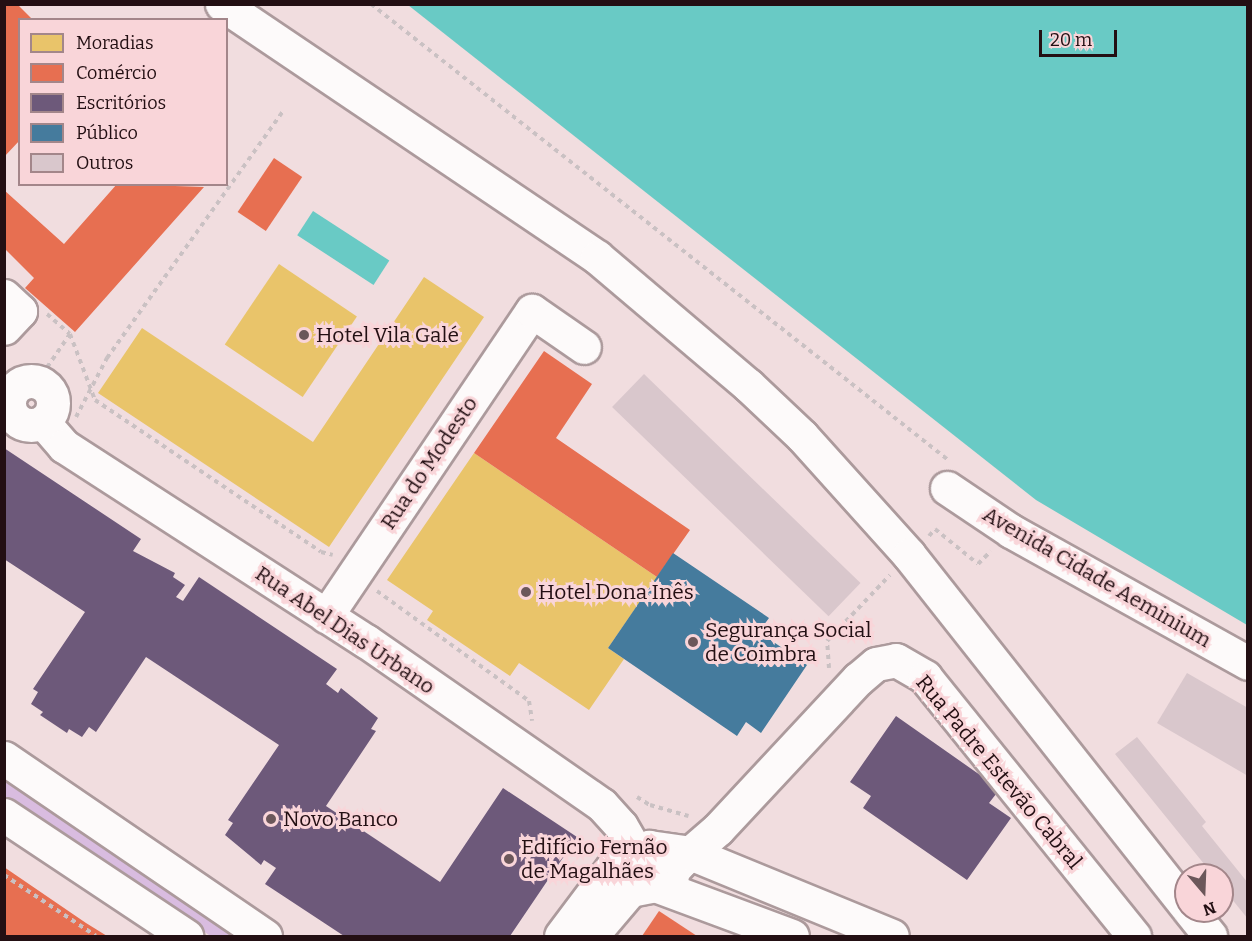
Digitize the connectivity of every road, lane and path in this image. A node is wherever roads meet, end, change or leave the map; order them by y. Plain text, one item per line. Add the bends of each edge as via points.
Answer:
1 (222, 4) edge
2 (371, 4) edge
3 (284, 111) dead end
4 (4, 296) edge
5 (38, 306) dead end
6 (4, 328) edge
7 (70, 334) junction
8 (584, 347) dead end
9 (37, 382) joint
10 (90, 387) junction
11 (54, 434) junction
12 (952, 477) joint
13 (362, 563) junction
14 (326, 616) junction
15 (1248, 663) edge
16 (532, 725) dead end
17 (4, 758) edge
18 (630, 792) dead end
19 (4, 815) edge
20 (695, 819) dead end
21 (636, 850) junction
22 (690, 853) junction
23 (4, 875) edge
24 (655, 888) junction
25 (1174, 891) edge
26 (1200, 923) edge
27 (96, 936) edge
28 (186, 936) edge
29 (265, 936) edge
30 (561, 936) edge
31 (591, 936) edge
32 (792, 936) edge
33 (892, 936) edge
34 (1134, 936) edge
35 (1210, 936) edge

1 - 25 main road via 597,257 757,393 802,436 909,555
2 - 12 path
3 - 10 path
4 - 6 main road via 20,311
5 - 7 path
7 - 9 path
7 - 10 path
8 - 13 main road, Rua do Modesto via 532,311
9 - 11 main road via 16,387 8,407 22,424
10 - 11 path
10 - 13 path via 95,400 321,552
11 - 14 main road, Rua Abel Dias Urbano
12 - 15 main road, Avenida Cidade Aeminium via 1011,531
13 - 14 main road, Rua do Modesto
13 - 16 path via 378,592 529,701
14 - 21 main road, Rua Abel Dias Urbano via 602,804
17 - 29 main road
18 - 20 path via 650,806
19 - 28 main road
21 - 22 main road via 649,846
21 - 24 main road via 642,873
21 - 30 main road via 612,868
22 - 24 main road, Rua Padre Estevão Cabral
22 - 33 main road
22 - 34 main road, Rua Padre Estevão Cabral via 718,829 858,680 876,664 896,660 924,677
23 - 27 path
24 - 31 main road via 621,898
24 - 32 main road
26 - 35 main road

